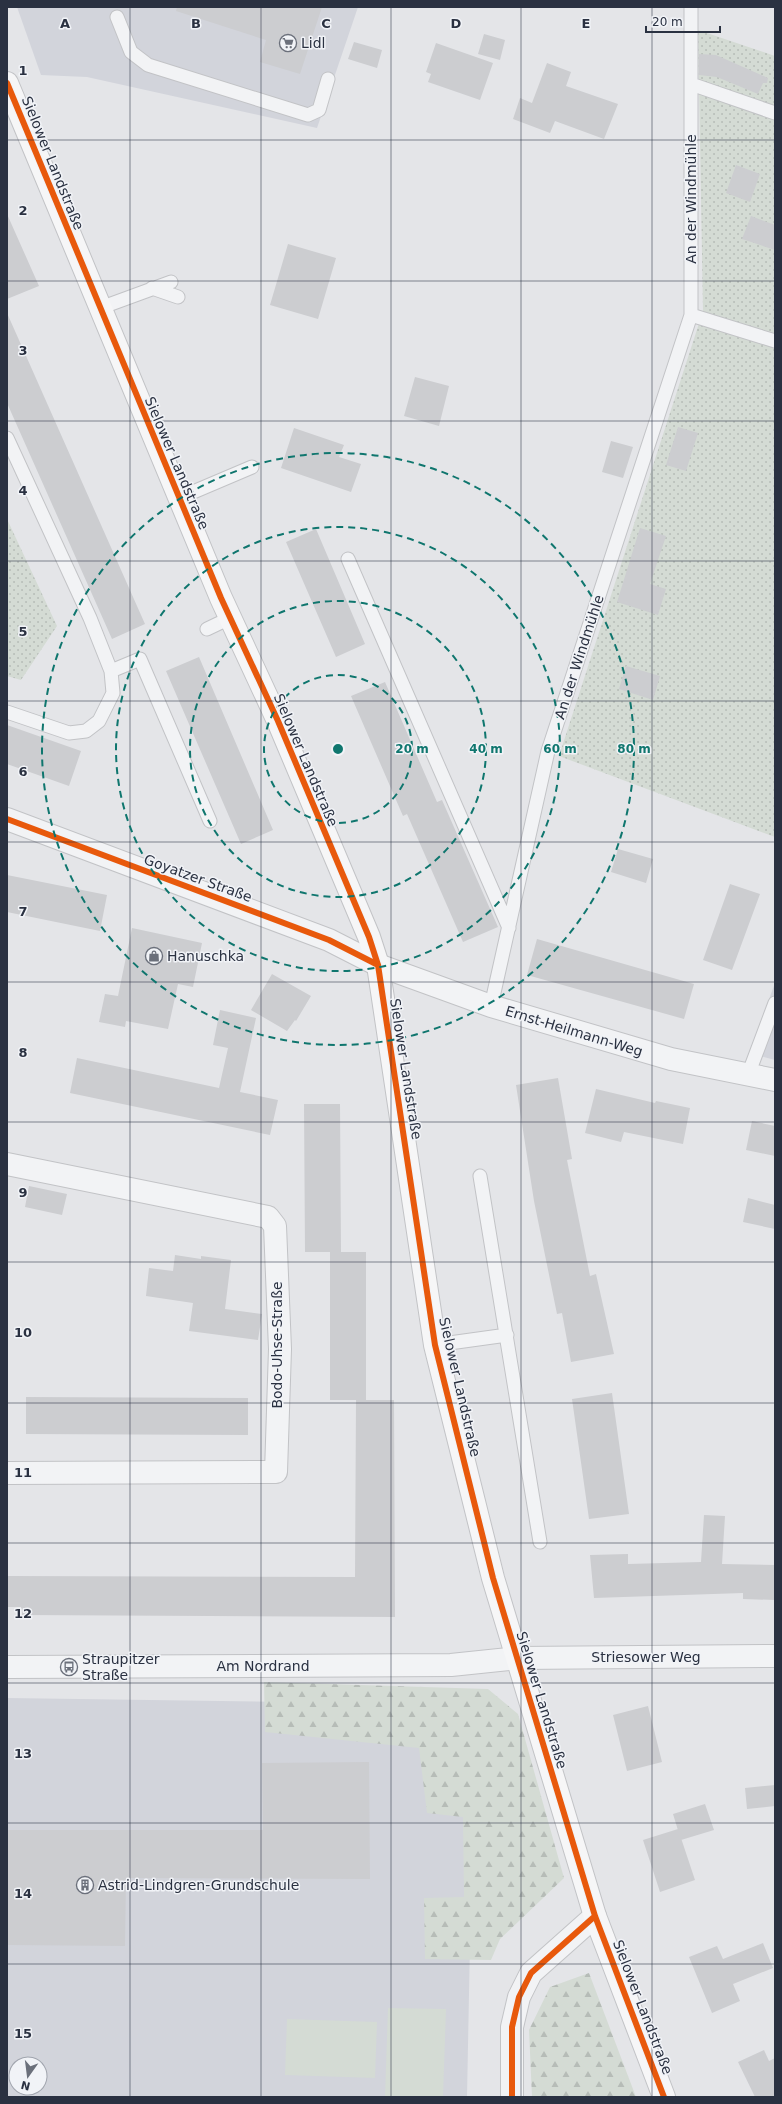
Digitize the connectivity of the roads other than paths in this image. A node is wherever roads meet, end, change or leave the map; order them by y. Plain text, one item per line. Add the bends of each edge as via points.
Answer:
1 (691, 7) edge
2 (117, 17) dead end
3 (328, 79) dead end
4 (7, 83) edge
5 (691, 84) junction
6 (775, 113) edge
7 (171, 282) dead end
8 (152, 288) junction
9 (178, 297) dead end
10 (100, 308) junction
11 (691, 315) junction
12 (775, 341) edge
13 (7, 438) edge
14 (252, 467) dead end
15 (179, 498) junction
16 (348, 559) dead end
17 (230, 618) junction
18 (207, 629) dead end
19 (112, 671) junction
20 (7, 712) edge
21 (7, 819) edge
22 (210, 821) dead end
23 (509, 928) junction
24 (378, 965) junction
25 (775, 1003) edge
26 (491, 1006) junction
27 (748, 1075) junction
28 (775, 1080) edge
29 (7, 1164) edge
30 (480, 1176) dead end
31 (508, 1335) junction
32 (435, 1345) junction
33 (7, 1474) edge
34 (540, 1542) dead end
35 (775, 1656) edge
36 (518, 1658) junction
37 (7, 1667) edge
38 (595, 1916) junction
39 (512, 2097) edge
40 (664, 2097) edge

1 - 5 lane, An der Windmühle
2 - 3 lane via 131,52 148,66 308,115 319,110
4 - 10 main road, Sielower Landstraße
5 - 6 lane
5 - 11 lane, An der Windmühle
7 - 8 lane
8 - 9 lane
8 - 10 lane
10 - 15 main road, Sielower Landstraße
11 - 12 lane
11 - 23 lane, An der Windmühle via 548,751
13 - 19 lane
14 - 15 lane
15 - 17 main road, Sielower Landstraße
16 - 23 lane
17 - 18 lane
17 - 24 main road, Sielower Landstraße via 281,728 369,937
19 - 20 lane via 113,693 99,721 86,731 69,733
19 - 22 lane via 140,659
21 - 24 street, Goyatzer Straße via 328,940
23 - 26 lane, An der Windmühle
24 - 26 street, Ernst-Heilmann-Weg
24 - 32 main road, Sielower Landstraße
25 - 27 lane
26 - 27 street, Ernst-Heilmann-Weg via 671,1059
27 - 28 street, Ernst-Heilmann-Weg
29 - 33 street, Bodo-Uhse-Straße via 268,1217 275,1226 280,1349 276,1472
30 - 31 lane
31 - 32 lane
31 - 34 lane
32 - 36 main road, Sielower Landstraße via 493,1578
35 - 36 street, Striesower Weg
36 - 37 street, Am Nordrand via 451,1665
36 - 38 main road, Sielower Landstraße
38 - 39 street via 531,1973 519,1997 512,2027
38 - 40 main road, Sielower Landstraße

